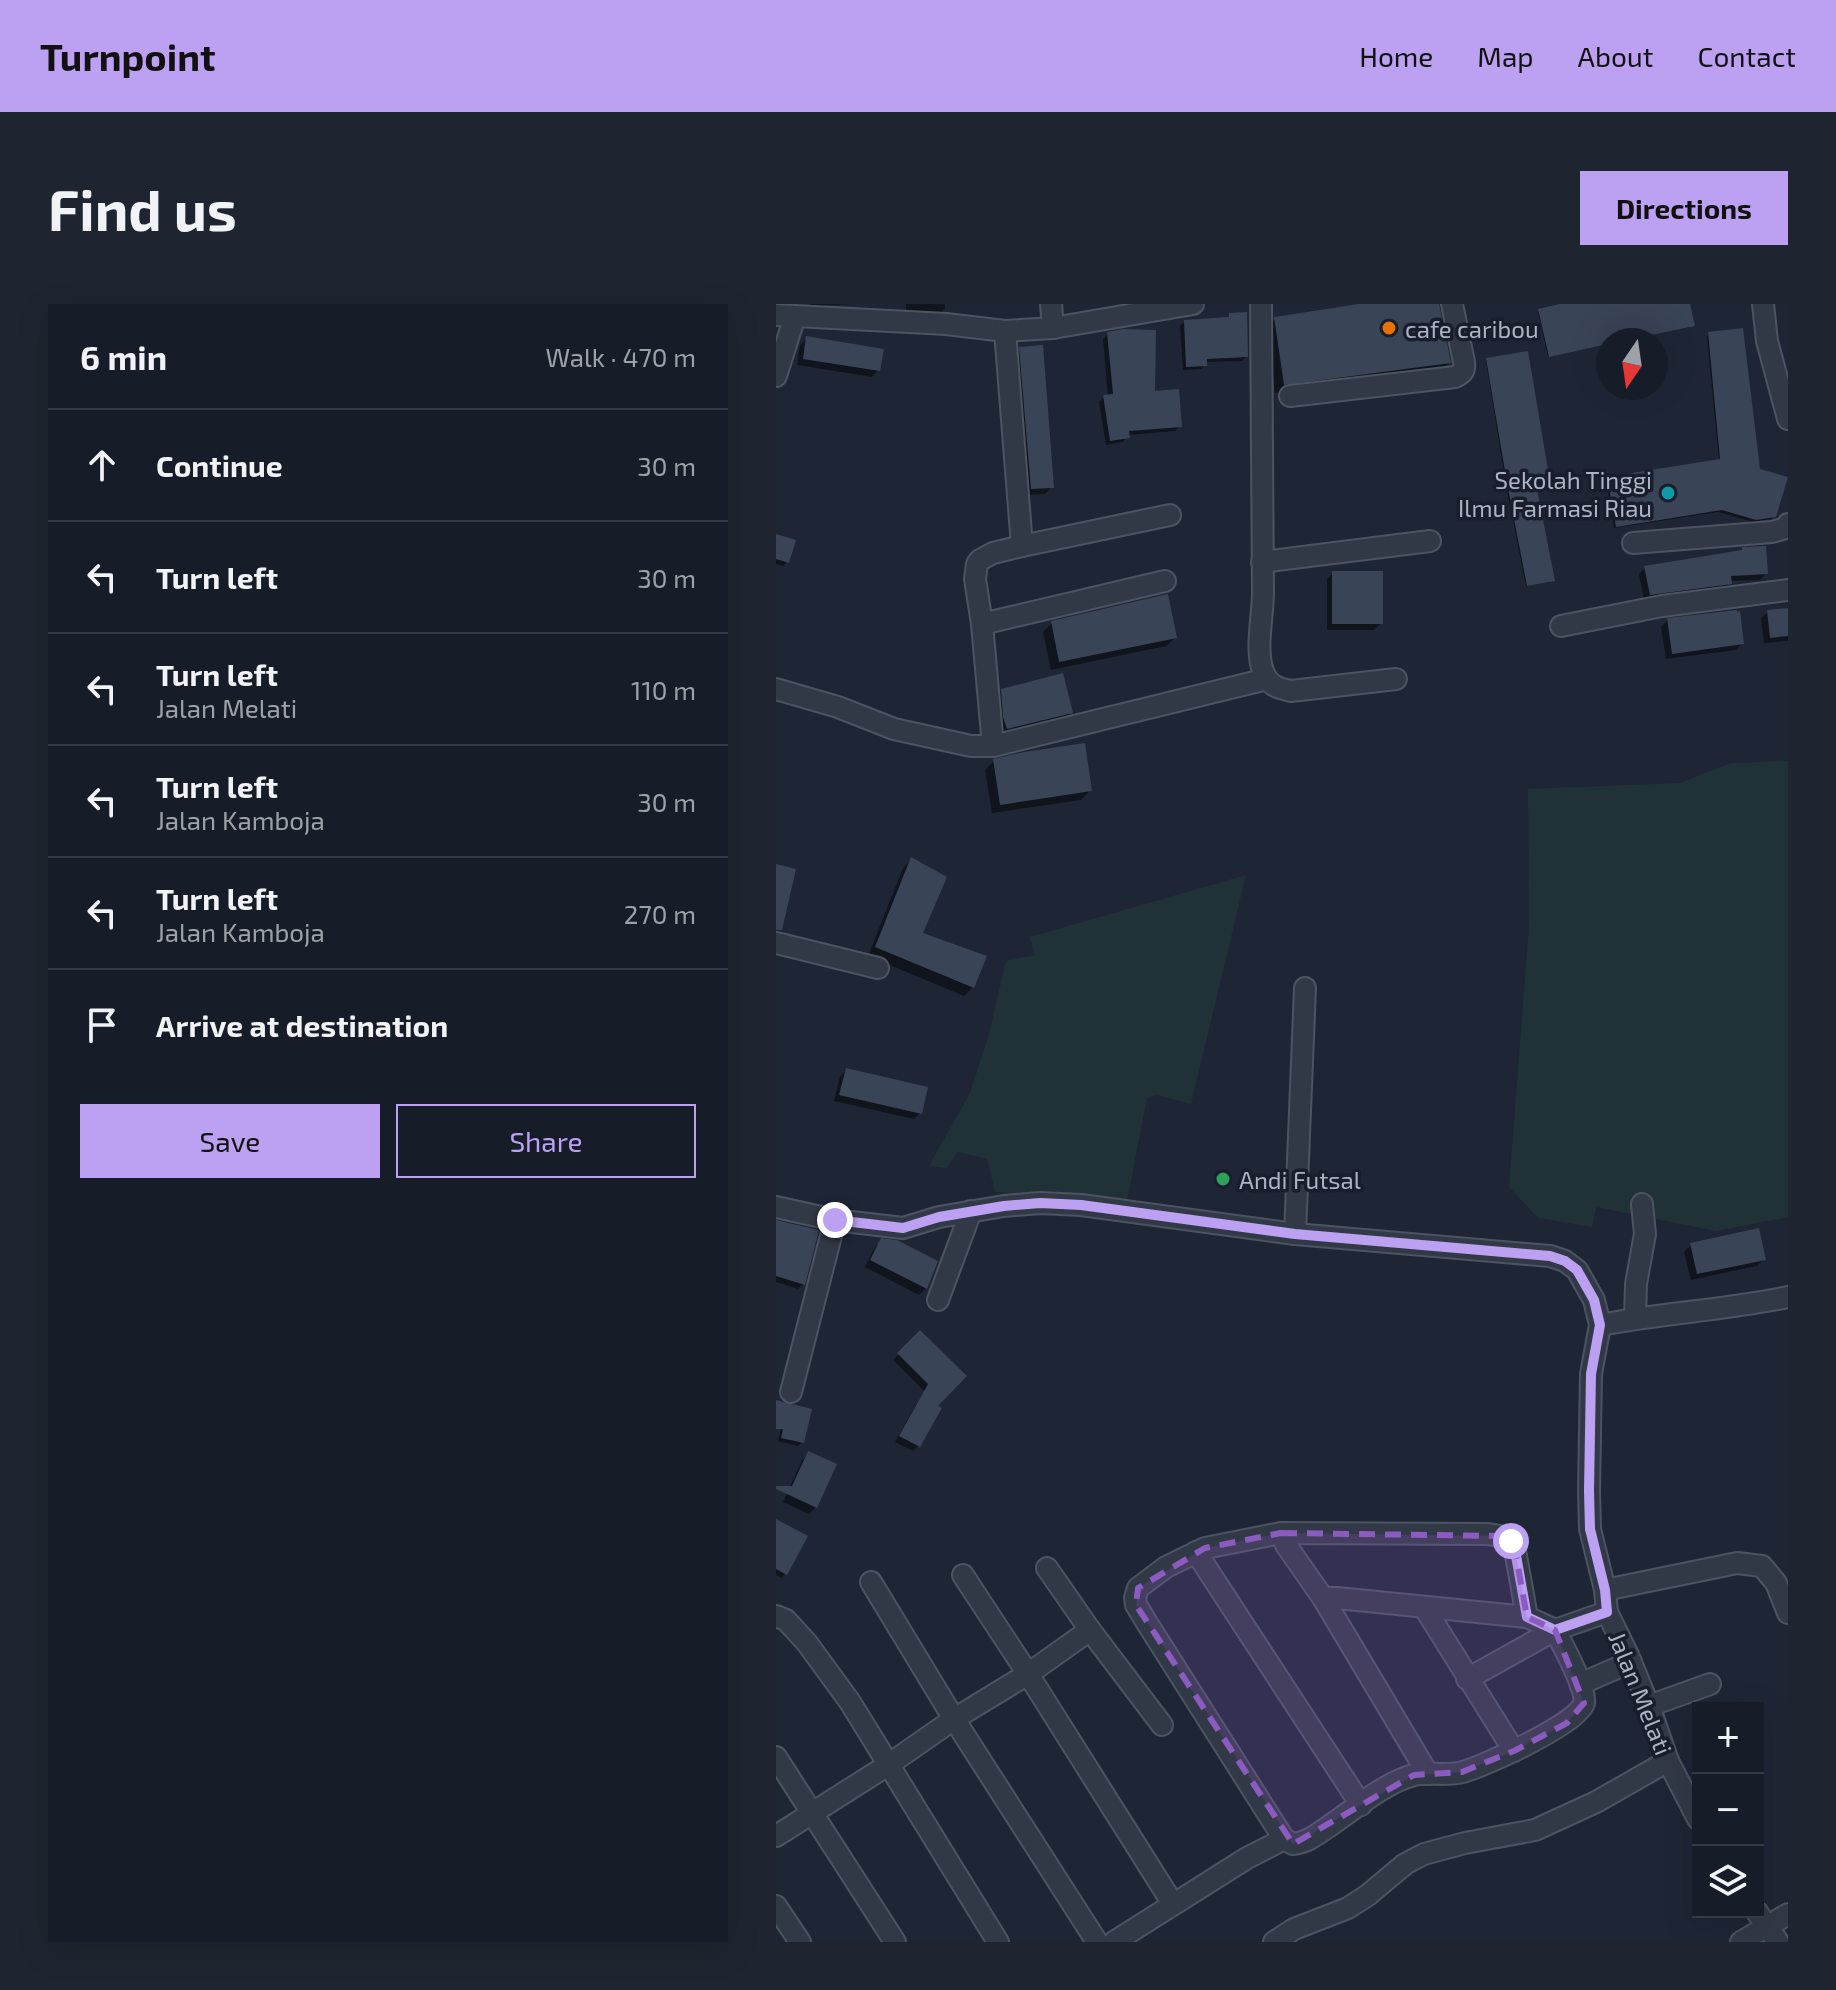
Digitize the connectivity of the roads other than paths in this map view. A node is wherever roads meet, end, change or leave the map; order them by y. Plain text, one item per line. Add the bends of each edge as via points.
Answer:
1 (1051, 304) edge
2 (1193, 304) edge
3 (1261, 304) edge
4 (1452, 304) edge
5 (1763, 304) edge
6 (1170, 306) edge
7 (875, 312) edge
8 (786, 316) edge
9 (1053, 328) junction
10 (1005, 331) junction
11 (1778, 340) edge
12 (776, 376) edge
13 (1290, 396) dead end
14 (1788, 420) edge
15 (1170, 515) dead end
16 (1788, 524) edge
17 (1430, 541) dead end
18 (1633, 543) dead end
19 (1022, 546) junction
20 (1262, 562) junction
21 (1165, 581) dead end
22 (1788, 590) edge
23 (982, 624) junction
24 (1561, 626) dead end
25 (1267, 679) junction
26 (1396, 679) dead end
27 (776, 689) edge
28 (993, 746) junction
29 (776, 943) edge
30 (878, 968) dead end
31 (1305, 988) dead end
32 (1642, 1204) dead end
33 (776, 1207) edge
34 (971, 1211) junction
35 (835, 1220) junction
36 (1295, 1234) junction
37 (1788, 1297) edge
38 (938, 1300) dead end
39 (1635, 1318) junction
40 (1600, 1325) junction
41 (791, 1392) dead end
42 (1281, 1533) junction
43 (1196, 1552) junction
44 (1047, 1568) dead end
45 (963, 1575) dead end
46 (871, 1582) dead end
47 (1605, 1590) junction
48 (1323, 1598) junction
49 (1424, 1607) junction
50 (1607, 1612) junction
51 (1788, 1613) edge
52 (776, 1616) edge
53 (1527, 1617) junction
54 (1090, 1630) junction
55 (1555, 1630) junction
56 (1631, 1662) junction
57 (1028, 1674) junction
58 (1467, 1679) junction
59 (1580, 1684) junction
60 (1710, 1684) dead end
61 (1649, 1706) junction
62 (954, 1719) junction
63 (1162, 1725) dead end
64 (1514, 1751) junction
65 (776, 1757) edge
66 (1668, 1761) junction
67 (888, 1765) junction
68 (1428, 1774) junction
69 (1361, 1805) junction
70 (1692, 1807) edge
71 (813, 1813) junction
72 (776, 1836) edge
73 (1284, 1839) junction
74 (1173, 1904) junction
75 (776, 1906) edge
76 (1788, 1914) edge
77 (1768, 1927) edge
78 (800, 1942) edge
79 (895, 1942) edge
80 (998, 1942) edge
81 (1097, 1942) edge
82 (1114, 1942) edge
83 (1274, 1942) edge
84 (1741, 1942) edge

1 - 9 street
2 - 6 street
3 - 20 street
4 - 13 street via 1462,374
5 - 11 street
6 - 9 street
7 - 8 street
7 - 10 street
8 - 12 street
9 - 10 street
10 - 19 street
11 - 14 street
15 - 19 street
16 - 18 street via 1772,532
17 - 20 street
19 - 23 street via 993,553 977,564
20 - 25 street via 1260,660
21 - 23 street
22 - 24 street
23 - 28 street
25 - 26 street via 1291,691
25 - 28 street
27 - 28 street via 894,729
29 - 30 street
31 - 36 street
32 - 39 street via 1645,1234
33 - 35 street
34 - 35 street via 903,1228
34 - 36 street via 1040,1203 1081,1205
34 - 38 street
35 - 41 street
36 - 40 street via 1550,1256 1577,1270 1594,1300
37 - 39 street
39 - 40 street
40 - 47 street, Jalan Melati via 1591,1374 1589,1491 1590,1529
42 - 43 street
42 - 48 street
42 - 53 street via 1504,1536 1515,1550
43 - 69 street
43 - 73 street via 1138,1588 1136,1605
44 - 54 street
45 - 57 street
46 - 62 street
47 - 50 street, Jalan Melati
47 - 51 street via 1737,1563 1762,1566 1776,1583
48 - 49 street
48 - 68 street
49 - 53 street
49 - 58 street
50 - 55 street
50 - 56 street, Jalan Melati
52 - 67 street via 807,1643
53 - 55 street
54 - 57 street
54 - 63 street
55 - 58 street
55 - 59 street
56 - 59 street
56 - 61 street, Jalan Melati
57 - 62 street
57 - 74 street
58 - 64 street
59 - 64 street via 1584,1703 1576,1716
60 - 61 street
61 - 66 street, Jalan Melati
62 - 67 street
62 - 81 street
64 - 68 street via 1462,1772
65 - 71 street
66 - 70 street, Jalan Melati
66 - 83 street via 1535,1830 1424,1854 1348,1908
67 - 71 street
67 - 80 street
68 - 69 street via 1377,1791
69 - 73 street via 1305,1842
71 - 72 street
71 - 79 street
73 - 74 street
74 - 82 street
75 - 78 street
76 - 77 street
77 - 84 street

